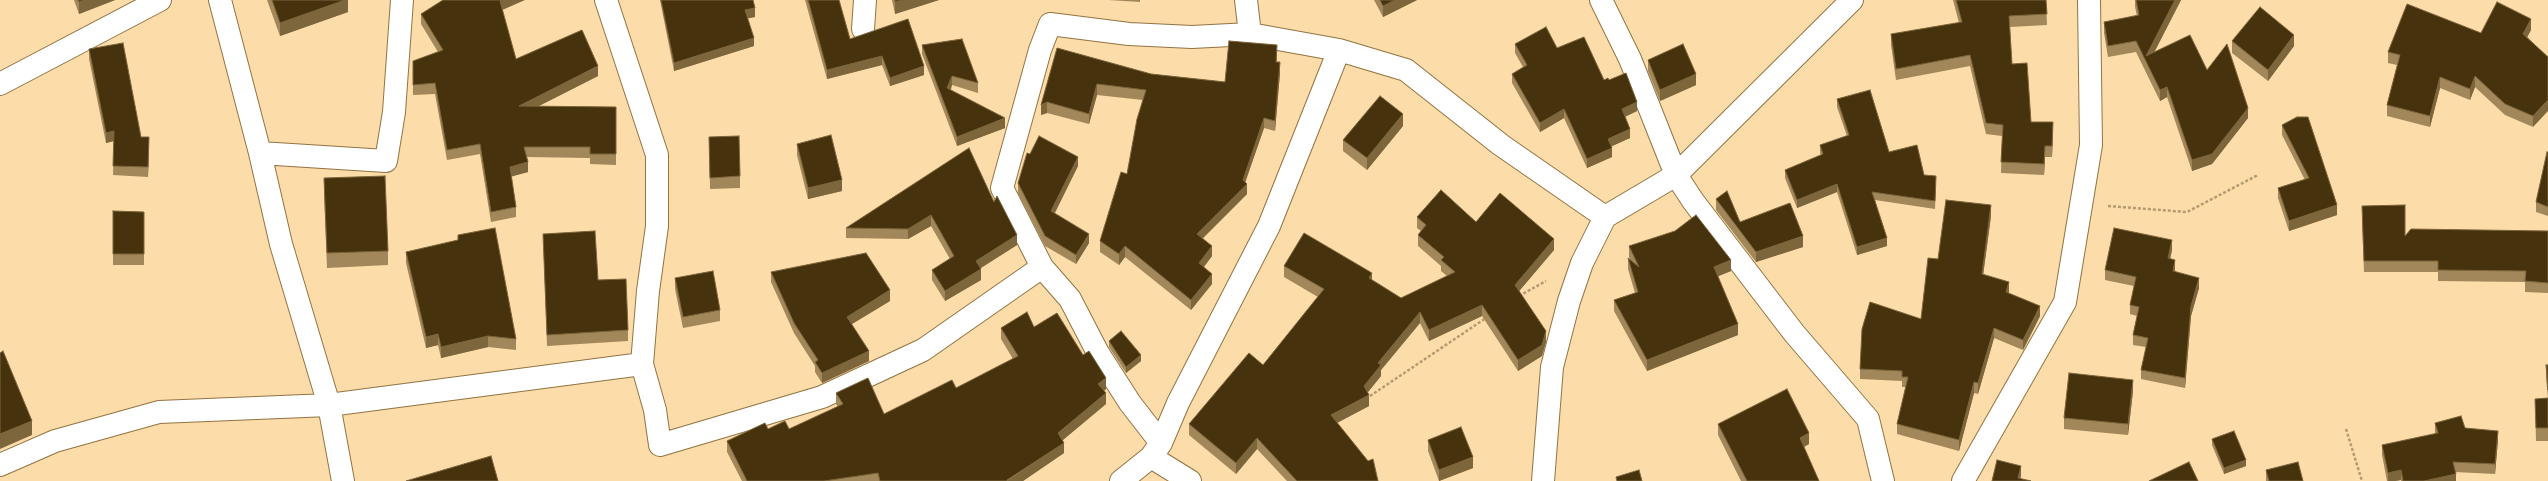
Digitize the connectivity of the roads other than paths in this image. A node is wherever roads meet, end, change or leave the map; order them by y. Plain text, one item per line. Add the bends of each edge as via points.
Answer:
1 (160, 0) edge
2 (220, 0) edge
3 (402, 0) edge
4 (606, 0) edge
5 (865, 0) edge
6 (1246, 0) edge
7 (1601, 0) edge
8 (1852, 0) edge
9 (2089, 0) edge
10 (863, 29) dead end
11 (1250, 34) junction
12 (1339, 50) junction
13 (0, 84) edge
14 (260, 153) junction
15 (1676, 175) junction
16 (1605, 217) junction
17 (1042, 267) junction
18 (642, 364) junction
19 (329, 405) junction
20 (1156, 450) junction
21 (0, 465) edge
22 (343, 481) edge
23 (1121, 481) edge
24 (1190, 481) edge
25 (1543, 481) edge
26 (1883, 481) edge
27 (1963, 481) edge

1 - 13 street
2 - 14 street
3 - 14 street via 394,112 386,161
4 - 18 street via 657,155 657,226
5 - 10 street
6 - 11 street
7 - 15 street via 1630,59
8 - 15 street
9 - 27 street via 2091,145 2065,302
11 - 12 street
11 - 17 street via 1192,37 1129,34 1050,24 1040,50 1002,188
12 - 16 street via 1406,70 1501,145
12 - 20 street via 1269,226
14 - 19 street via 281,244
15 - 16 street
15 - 26 street via 1693,202 1794,333 1868,419
16 - 25 street via 1582,263 1552,367
17 - 18 street via 923,350 822,397 660,445 656,410
17 - 20 street via 1070,299
18 - 19 street
19 - 21 street via 159,412 55,441
19 - 22 street
20 - 23 street
20 - 24 street

